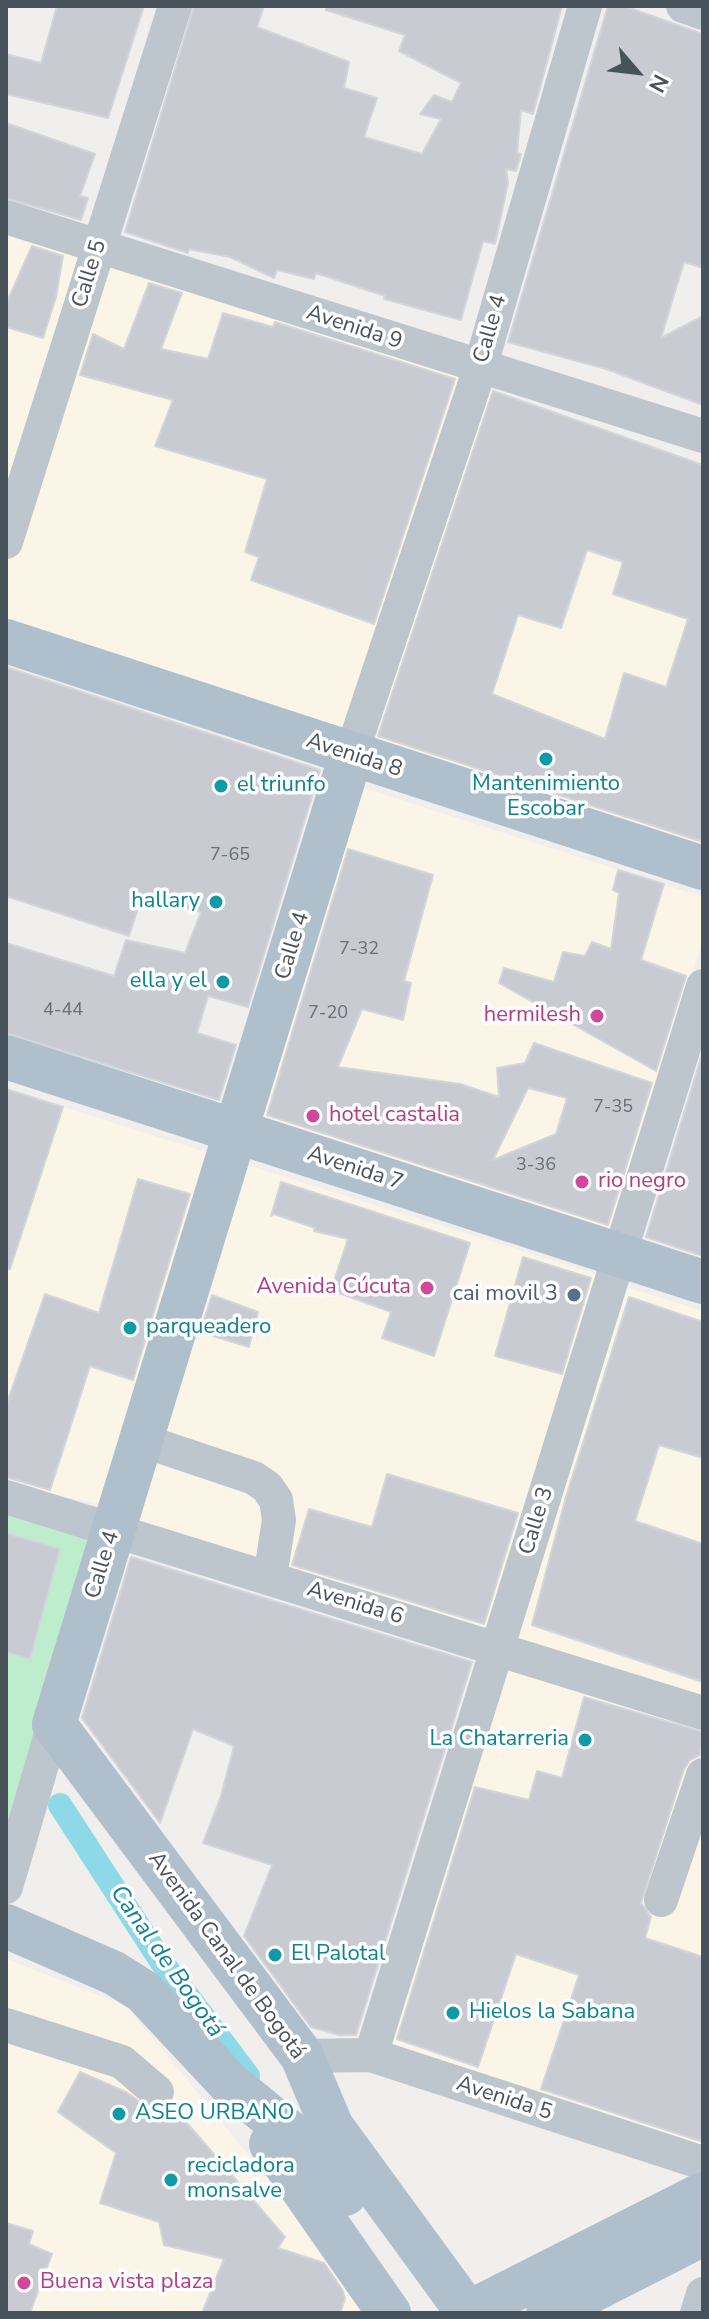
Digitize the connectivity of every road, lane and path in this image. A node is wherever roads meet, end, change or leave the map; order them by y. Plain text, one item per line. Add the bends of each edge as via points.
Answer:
1 (175, 6) edge
2 (585, 6) edge
3 (683, 6) edge
4 (703, 13) edge
5 (6, 217) edge
6 (98, 247) junction
7 (480, 368) junction
8 (703, 436) edge
9 (6, 542) edge
10 (6, 641) edge
11 (351, 755) junction
12 (703, 868) edge
13 (703, 986) edge
14 (6, 1057) edge
15 (236, 1131) junction
16 (619, 1254) junction
17 (703, 1282) edge
18 (141, 1440) junction
19 (6, 1497) edge
20 (114, 1530) junction
21 (270, 1578) junction
22 (497, 1648) junction
23 (703, 1713) edge
24 (54, 1724) junction
25 (703, 1775) edge
26 (6, 1887) edge
27 (661, 1900) dead end
28 (6, 1926) edge
29 (6, 2025) edge
30 (371, 2055) junction
31 (302, 2056) junction
32 (229, 2083) junction
33 (157, 2092) dead end
34 (309, 2121) junction
35 (703, 2163) edge
36 (703, 2194) edge
37 (703, 2234) edge
38 (703, 2294) edge
39 (476, 2309) edge
40 (389, 2313) edge
41 (436, 2313) edge
42 (548, 2313) edge
43 (697, 2313) edge

1 - 6 street, Calle 5
2 - 7 street, Calle 4
3 - 4 street
5 - 6 street, Avenida 9
6 - 7 street, Avenida 9
6 - 9 street, Calle 5
7 - 8 street, Avenida 9
7 - 11 street, Calle 4
10 - 11 main road, Avenida 8
11 - 12 main road, Avenida 8
11 - 15 main road, Calle 4
13 - 16 street, Calle 3
14 - 15 main road, Avenida 7
15 - 16 main road, Avenida 7
15 - 18 main road, Calle 4
16 - 17 main road, Avenida 7
16 - 22 street, Calle 3
18 - 20 main road, Calle 4
18 - 21 street via 267,1487 276,1500 279,1520
19 - 20 street, Avenida 6
20 - 21 street, Avenida 6
20 - 24 main road, Calle 4
21 - 22 street, Avenida 6
22 - 23 street, Avenida 6
22 - 30 street, Calle 3
24 - 26 street, Calle 4
24 - 31 main road, Avenida Canal de Bogotá
25 - 27 street
28 - 32 main road, Avenida Canal de Bogotá via 114,1973 144,1992
29 - 33 street via 122,2062
30 - 31 street, Avenida 5
30 - 35 street, Avenida 5
31 - 34 main road, Avenida Canal de Bogotá
31 - 39 main road
32 - 34 main road, Avenida Canal de Bogotá
32 - 40 main road
34 - 39 main road, Avenida Canal de Bogotá via 332,2127
34 - 41 main road, Avenida Canal de Bogotá via 310,2149
36 - 39 main road
37 - 42 main road
38 - 43 street

